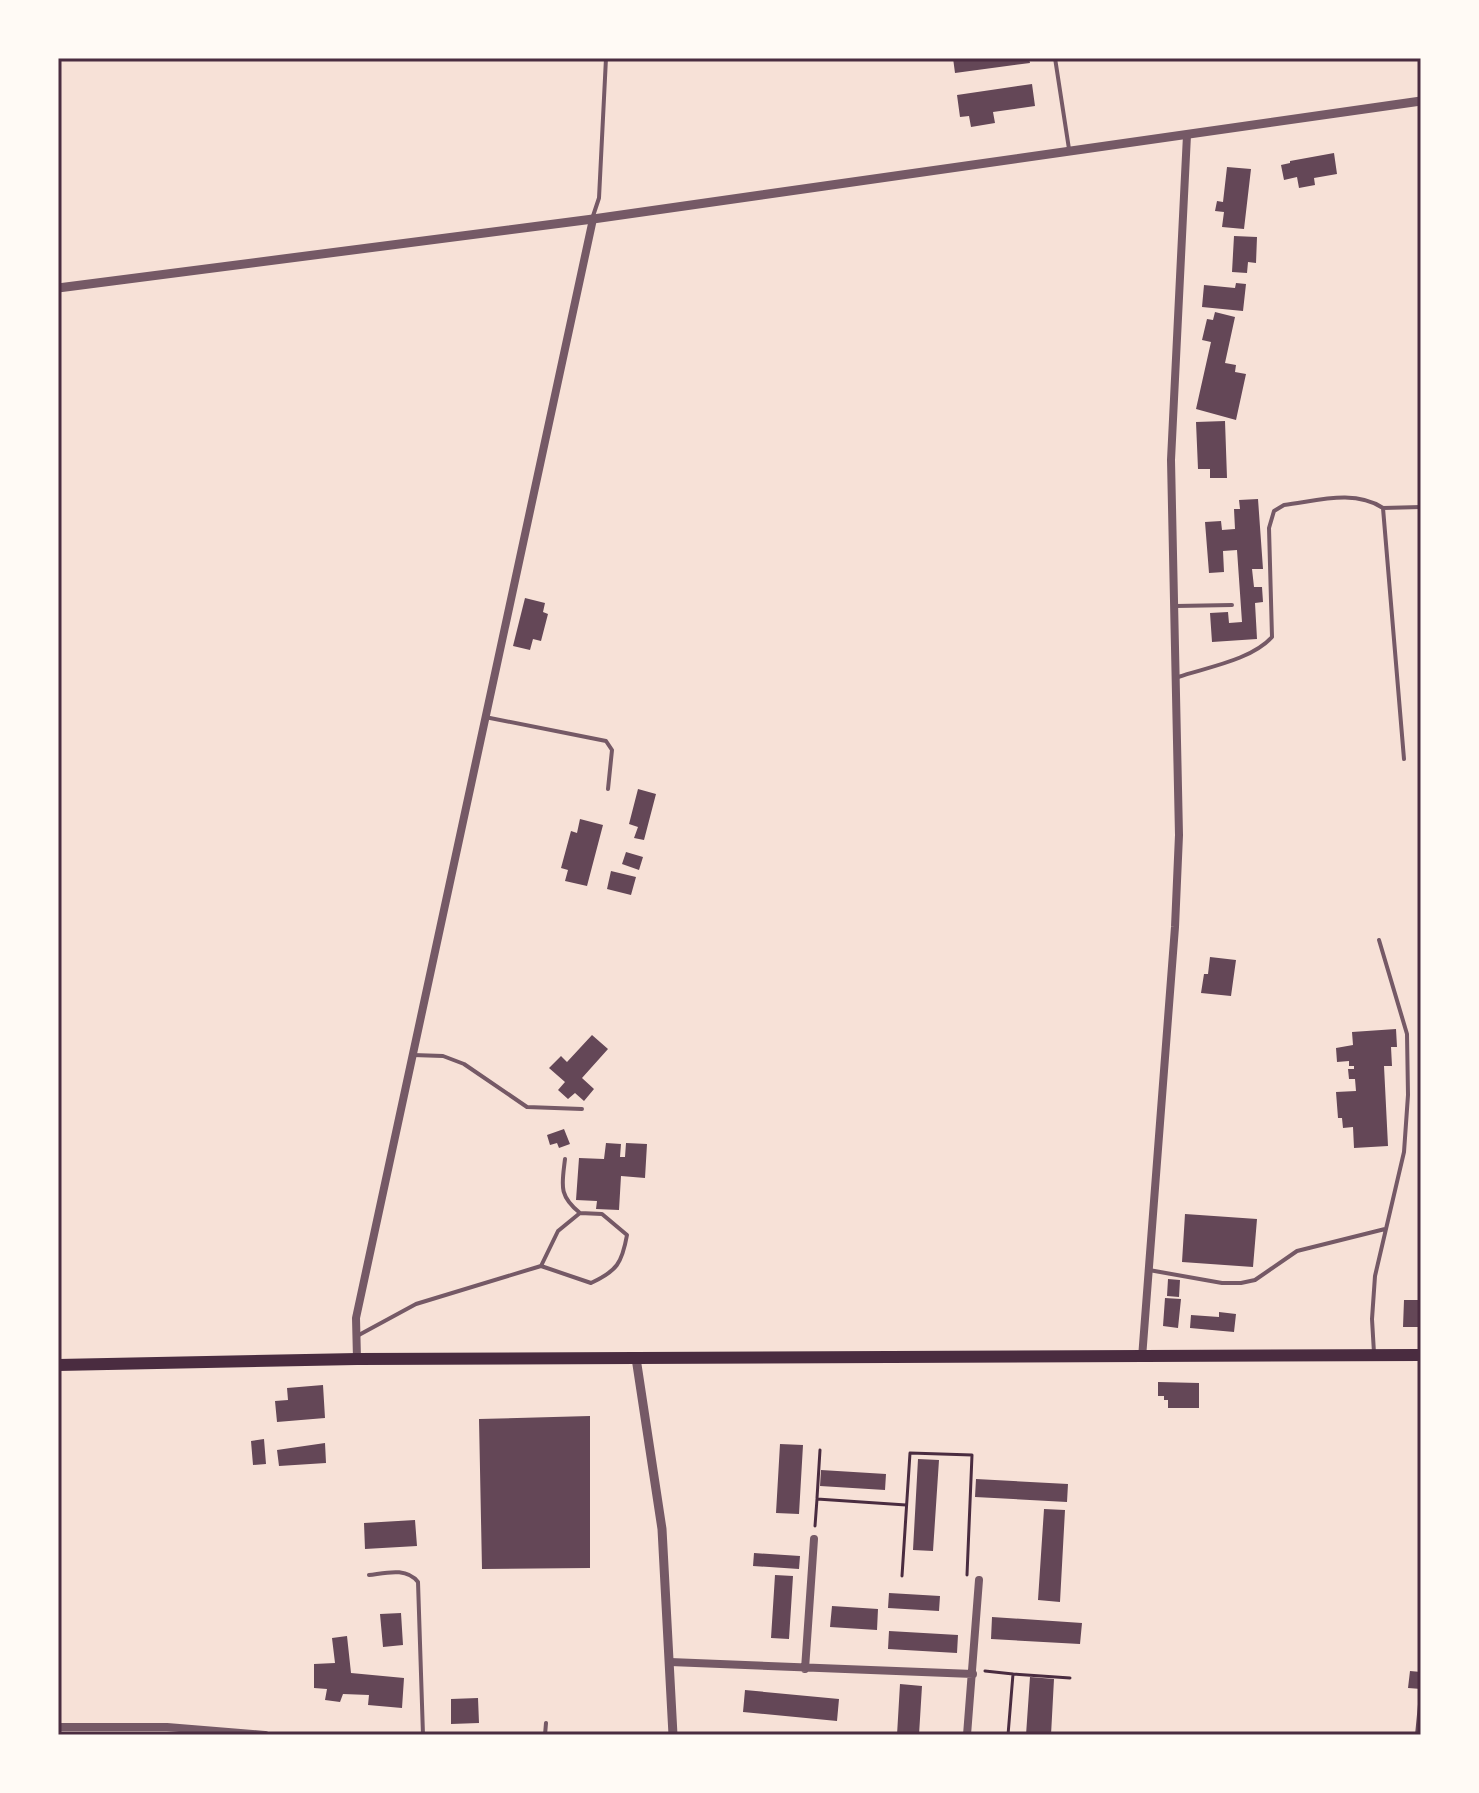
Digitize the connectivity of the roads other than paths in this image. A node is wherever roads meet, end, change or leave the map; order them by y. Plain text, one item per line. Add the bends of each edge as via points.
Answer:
1 (606, 58) edge
2 (1055, 58) edge
3 (1421, 101) edge
4 (1187, 135) junction
5 (1069, 151) junction
6 (593, 219) junction
7 (58, 288) edge
8 (1421, 507) edge
9 (1383, 508) junction
10 (1232, 605) dead end
11 (1174, 606) junction
12 (1175, 678) junction
13 (485, 717) junction
14 (1404, 759) dead end
15 (608, 789) dead end
16 (1379, 940) dead end
17 (413, 1055) junction
18 (582, 1109) dead end
19 (565, 1159) dead end
20 (580, 1213) junction
21 (1386, 1229) junction
22 (541, 1266) junction
23 (1149, 1270) junction
24 (357, 1336) junction
25 (1374, 1355) junction
26 (1421, 1355) edge
27 (636, 1358) junction
28 (1142, 1358) junction
29 (357, 1359) junction
30 (58, 1365) edge
31 (814, 1539) road end
32 (369, 1575) dead end
33 (979, 1580) dead end
34 (670, 1662) junction
35 (805, 1669) junction
36 (973, 1672) junction
37 (546, 1723) dead end
38 (58, 1727) edge
39 (265, 1735) edge
40 (423, 1735) edge
41 (545, 1735) edge
42 (673, 1735) edge
43 (967, 1735) edge

1 - 6 lane via 599,198
2 - 5 lane
3 - 4 street
4 - 5 street
4 - 11 street via 1171,460
5 - 6 street
6 - 7 street
6 - 13 street
8 - 9 lane
9 - 12 lane via 1354,496 1284,505 1274,511 1269,528 1272,637 1248,653
9 - 14 lane
10 - 11 lane
11 - 12 street
12 - 23 street via 1175,927
13 - 15 lane via 606,741 612,750
13 - 17 street
16 - 21 lane via 1407,1034 1404,1152
17 - 18 lane via 443,1056 464,1064 527,1107
17 - 24 street via 356,1318
19 - 20 lane via 562,1189
20 - 22 lane via 558,1231
20 - 22 lane via 602,1214 627,1235 623,1256 611,1274 591,1283
21 - 23 lane via 1297,1251 1255,1280 1241,1283
21 - 25 lane via 1375,1276
22 - 24 lane via 416,1304
23 - 28 street
24 - 29 street
25 - 26 main road
25 - 28 main road
27 - 28 main road
27 - 29 main road
27 - 34 street via 662,1529
29 - 30 main road
31 - 35 street
32 - 40 lane via 405,1573 418,1582
33 - 36 street
34 - 35 street
34 - 42 street
35 - 36 street
36 - 43 street
37 - 41 lane
38 - 39 street via 167,1727

